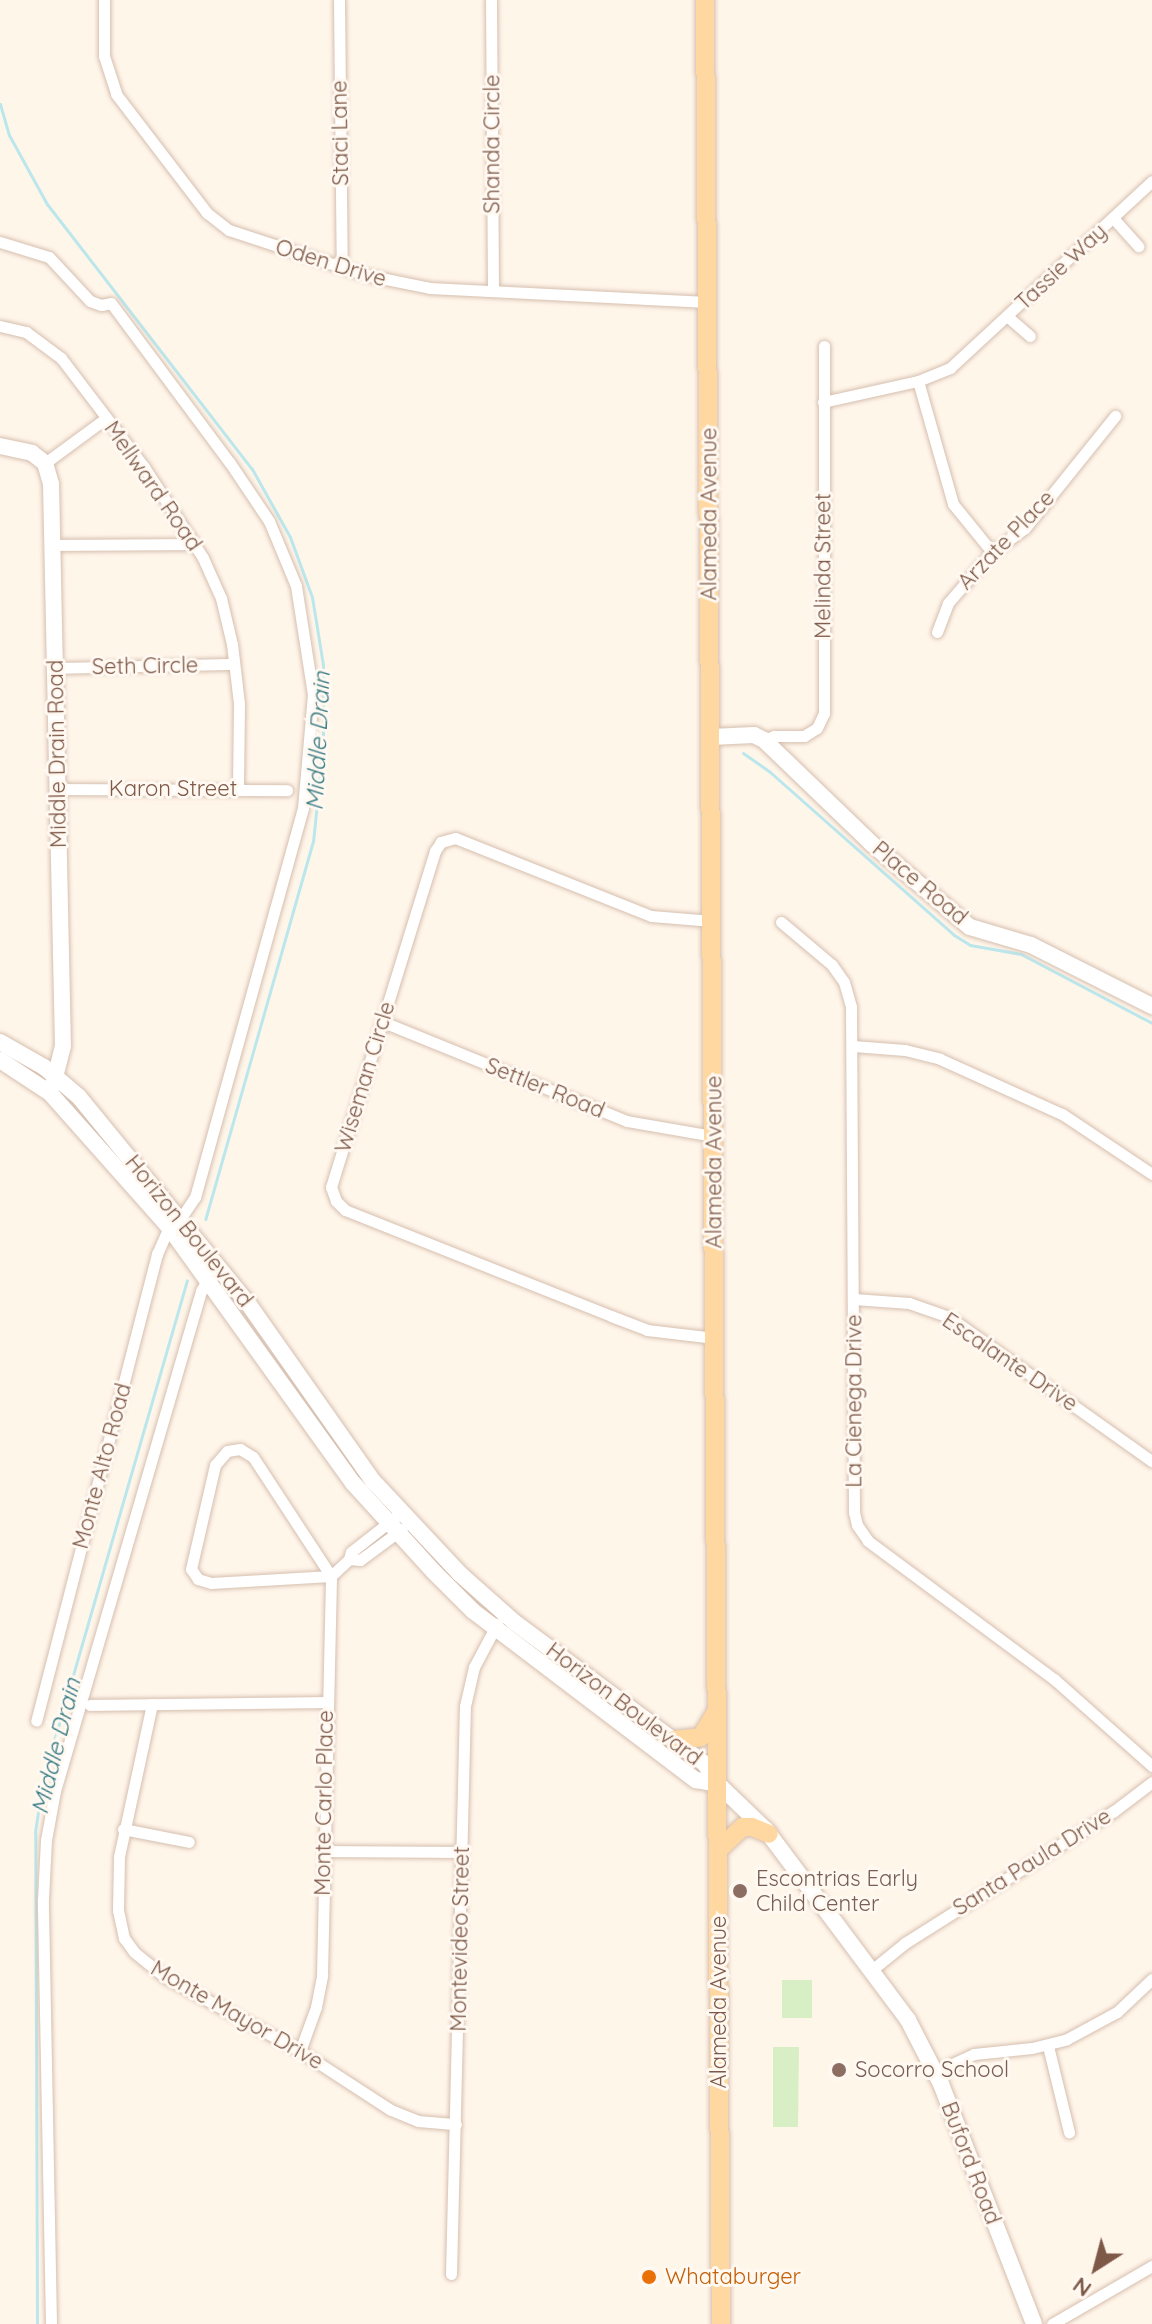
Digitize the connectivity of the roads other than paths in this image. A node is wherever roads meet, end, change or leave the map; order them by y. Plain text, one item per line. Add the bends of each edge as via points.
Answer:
1 (104, 0) edge
2 (339, 0) edge
3 (491, 0) edge
4 (705, 0) edge
5 (1152, 181) edge
6 (1113, 218) junction
7 (0, 242) edge
8 (1138, 246) dead end
9 (342, 266) junction
10 (493, 288) junction
11 (707, 302) junction
12 (1008, 317) junction
13 (0, 326) edge
14 (1030, 336) dead end
15 (824, 346) dead end
16 (918, 381) junction
17 (823, 402) junction
18 (1115, 416) dead end
19 (105, 419) junction
20 (0, 446) edge
21 (45, 463) junction
22 (195, 544) junction
23 (52, 545) junction
24 (992, 552) junction
25 (937, 632) dead end
26 (233, 664) junction
27 (56, 668) junction
28 (711, 737) junction
29 (764, 740) junction
30 (59, 789) junction
31 (238, 789) junction
32 (287, 790) dead end
33 (712, 921) junction
34 (781, 922) dead end
35 (1152, 1006) edge
36 (383, 1022) junction
37 (0, 1042) edge
38 (853, 1046) junction
39 (0, 1060) edge
40 (57, 1076) junction
41 (50, 1093) junction
42 (713, 1136) junction
43 (1152, 1174) edge
44 (175, 1223) junction
45 (213, 1272) junction
46 (854, 1299) junction
47 (715, 1338) junction
48 (1152, 1461) edge
49 (400, 1523) junction
50 (331, 1576) junction
51 (500, 1620) junction
52 (325, 1702) junction
53 (152, 1704) junction
54 (90, 1705) dead end
55 (718, 1710) junction
56 (36, 1721) dead end
57 (674, 1740) junction
58 (1152, 1766) edge
59 (1152, 1782) edge
60 (718, 1784) junction
61 (123, 1829) junction
62 (769, 1834) junction
63 (189, 1842) dead end
64 (718, 1850) junction
65 (324, 1851) junction
66 (461, 1852) junction
67 (873, 1969) junction
68 (1152, 1979) edge
69 (1048, 2046) junction
70 (300, 2051) junction
71 (935, 2072) junction
72 (456, 2124) junction
73 (1069, 2132) dead end
74 (1152, 2266) edge
75 (451, 2274) dead end
76 (51, 2324) edge
77 (721, 2324) edge
78 (1034, 2324) edge
79 (1052, 2324) edge

1 - 9 street, Oden Drive via 104,56 110,81 207,213 239,235
2 - 9 street, Staci Lane
3 - 10 street, Shanda Circle
4 - 11 main road, Alameda Avenue
5 - 6 street, Tassie Way
6 - 8 street, Tassie Way
6 - 12 street, Tassie Way
7 - 44 street, Monte Alto Road via 49,257 90,301 111,303 269,521 296,586 309,650 313,694 303,808 203,1172 195,1197
9 - 10 street, Oden Drive via 430,288
10 - 11 street, Oden Drive
11 - 28 main road, Alameda Avenue
12 - 14 street, Tassie Way
12 - 16 street, Tassie Way via 950,368
13 - 19 street, Mellward Road via 26,332 50,347
15 - 17 street, Melinda Street
16 - 17 street, Tassie Way
16 - 24 street via 953,504
17 - 29 street, Melinda Street via 824,713 817,728 804,736
18 - 24 street, Arzate Place via 1025,528
19 - 21 street
19 - 22 street, Mellward Road
20 - 21 street via 26,450
21 - 23 street, Middle Drain Road via 51,484
22 - 23 street
22 - 26 street, Mellward Road via 221,598
23 - 27 street, Middle Drain Road
24 - 25 street, Arzate Place via 948,603
26 - 27 street, Seth Circle
26 - 31 street, Mellward Road via 240,718
27 - 30 street, Middle Drain Road
28 - 29 street via 754,735
28 - 33 main road, Alameda Avenue
29 - 35 street, Place Road via 955,918 978,931 1031,945
30 - 31 street, Karon Street
30 - 40 street, Middle Drain Road via 63,1046
31 - 32 street, Karon Street
33 - 36 street, Wiseman Circle via 628,909 447,839 435,851
33 - 42 main road, Alameda Avenue
34 - 38 street, La Cienega Drive via 832,965 844,982
36 - 42 street, Settler Road via 627,1121
36 - 47 street, Wiseman Circle via 333,1178 340,1206 647,1330
37 - 40 street, Horizon Boulevard
38 - 43 street via 926,1055 994,1083 1062,1114
38 - 46 street, La Cienega Drive
39 - 41 street, Horizon Boulevard
40 - 41 street, Middle Drain Road
40 - 44 street, Horizon Boulevard via 79,1097
41 - 44 street, Horizon Boulevard
42 - 47 main road, Alameda Avenue
44 - 45 street, Horizon Boulevard
44 - 56 street, Monte Alto Road via 157,1254
45 - 49 street, Horizon Boulevard via 353,1483
45 - 76 street via 201,1291 59,1777 46,1840
46 - 48 street, Escalante Drive via 909,1303 949,1317
46 - 58 street, La Cienega Drive via 854,1512 862,1534 1054,1679
47 - 55 main road, Alameda Avenue
49 - 50 street via 351,1552
49 - 51 street, Horizon Boulevard
50 - 50 street via 211,1583 198,1579 191,1569 215,1465 227,1451 240,1449 253,1457
50 - 52 street, Monte Carlo Place
51 - 57 street, Horizon Boulevard
51 - 60 street, Horizon Boulevard via 696,1780
51 - 66 street, Montevideo Street via 474,1667 465,1706
52 - 53 street
52 - 65 street, Monte Carlo Place
53 - 54 street
53 - 61 street, Monte Mayor Drive
55 - 57 main road via 701,1737
55 - 60 main road, Alameda Avenue
57 - 60 street, Horizon Boulevard via 705,1764
59 - 67 street, Santa Paula Drive
60 - 62 street, Buford Road
60 - 64 main road, Alameda Avenue
61 - 63 street
61 - 70 street, Monte Mayor Drive via 118,1910 124,1938 134,1952 165,1977
62 - 64 main road via 743,1827
62 - 67 street, Buford Road
64 - 77 main road, Alameda Avenue
65 - 66 street
65 - 70 street, Monte Carlo Place via 320,1994
66 - 72 street, Montevideo Street
67 - 71 street, Buford Road
68 - 69 street via 1117,2012
69 - 71 street via 974,2054
69 - 73 street
70 - 72 street, Monte Mayor Drive via 404,2117
71 - 78 street, Buford Road
72 - 75 street, Montevideo Street
74 - 79 street

